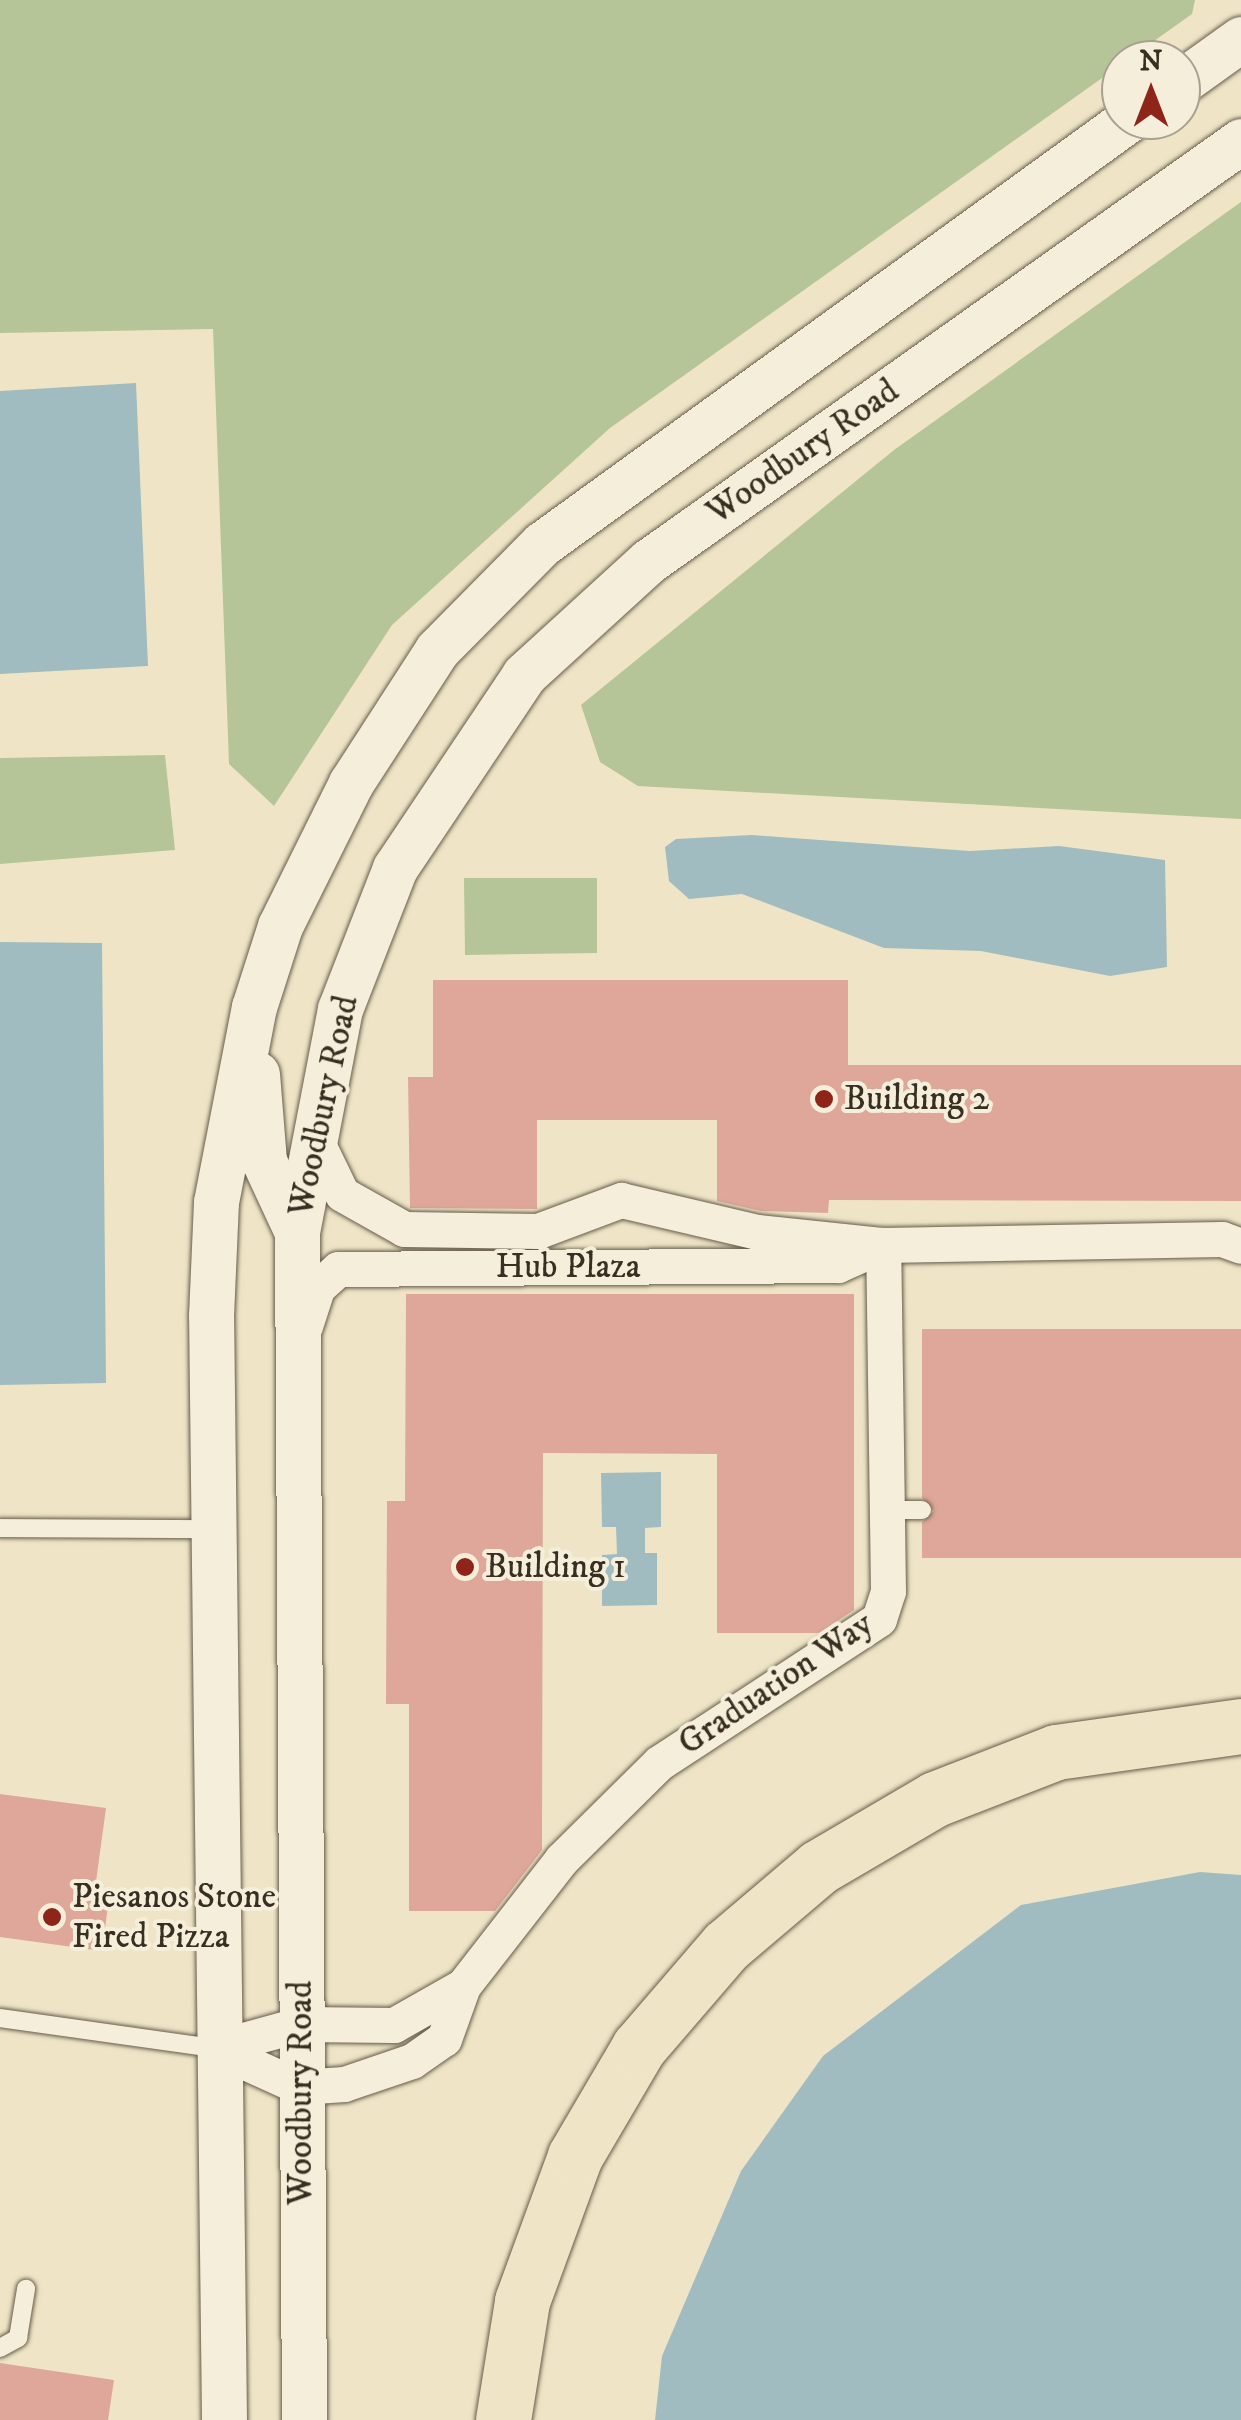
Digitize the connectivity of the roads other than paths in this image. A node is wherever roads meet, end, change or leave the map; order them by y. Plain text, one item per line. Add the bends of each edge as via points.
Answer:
1 (1241, 40) edge
2 (1201, 68) edge
3 (1101, 139) edge
4 (1241, 141) edge
5 (254, 1008) junction
6 (314, 1136) junction
7 (569, 1217) junction
8 (694, 1220) junction
9 (297, 1232) junction
10 (883, 1245) junction
11 (1241, 1246) edge
12 (567, 1267) junction
13 (694, 1267) junction
14 (338, 1269) junction
15 (298, 1346) junction
16 (0, 1528) edge
17 (212, 1529) junction
18 (1241, 1726) edge
19 (463, 1986) junction
20 (0, 2018) edge
21 (301, 2024) junction
22 (394, 2026) junction
23 (214, 2048) junction
24 (412, 2061) junction
25 (300, 2087) junction
26 (26, 2290) dead end
27 (0, 2348) edge
28 (224, 2420) edge
29 (304, 2420) edge
30 (503, 2420) edge

1 - 2 street
3 - 5 street via 657,456 542,544 463,623 351,783 280,926
4 - 6 street, Woodbury Road via 649,561 524,675 395,868 340,1010
5 - 9 street via 264,1161
5 - 17 street via 216,1202
6 - 7 street, Hub Plaza via 342,1194 404,1229 538,1231
6 - 9 street, Woodbury Road
7 - 8 street, Hub Plaza via 621,1200
7 - 12 street
8 - 10 street, Hub Plaza
8 - 13 street
9 - 14 street
9 - 15 street, Woodbury Road
10 - 11 street, Hub Plaza via 1222,1239
10 - 13 street, Hub Plaza via 838,1264
10 - 19 street, Graduation Way via 904,1510 880,1619 659,1763 562,1860
12 - 13 street, Hub Plaza
12 - 14 street, Hub Plaza
14 - 15 street via 317,1288
15 - 21 street, Woodbury Road
16 - 17 lane
17 - 23 street
18 - 30 highway via 1056,1752 935,1799 819,1868 726,1946 639,2047 575,2156 522,2301
19 - 22 street, Graduation Way
19 - 24 street, Graduation Way via 444,2039
20 - 23 lane
21 - 22 street
21 - 23 street
21 - 25 street, Woodbury Road
22 - 24 street
23 - 25 street
23 - 28 street
24 - 25 street, Graduation Way via 344,2084
25 - 29 street, Woodbury Road
26 - 27 lane via 18,2338

